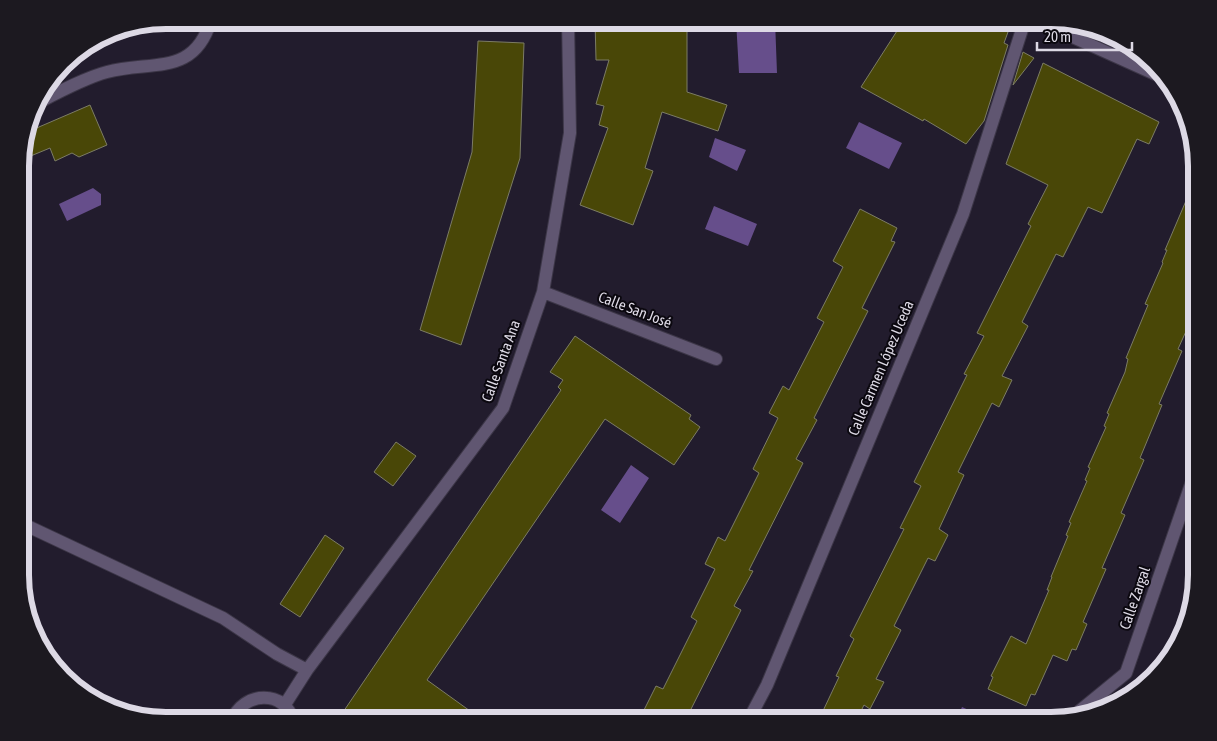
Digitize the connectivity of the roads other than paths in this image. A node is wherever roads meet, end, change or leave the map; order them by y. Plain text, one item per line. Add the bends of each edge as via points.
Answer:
1 (208, 29) edge
2 (568, 29) edge
3 (1022, 29) edge
4 (1055, 29) edge
5 (1151, 72) edge
6 (46, 99) edge
7 (543, 292) junction
8 (716, 359) dead end
9 (1188, 493) edge
10 (29, 526) edge
11 (308, 670) junction
12 (284, 706) junction
13 (1083, 709) edge
14 (235, 712) edge
15 (289, 712) edge
16 (752, 712) edge

1 - 6 street via 196,49 177,62 107,72
2 - 7 street, Calle Santa Ana via 570,133
3 - 16 street, Calle Carmen López Uceda via 963,214
4 - 5 street
7 - 8 street, Calle San José
7 - 11 street, Calle Santa Ana via 503,408
9 - 13 street, Calle Zargal via 1126,674
10 - 11 street via 223,618 277,654
11 - 12 street, Calle Santa Ana
12 - 14 street via 263,697 248,700
12 - 15 street

